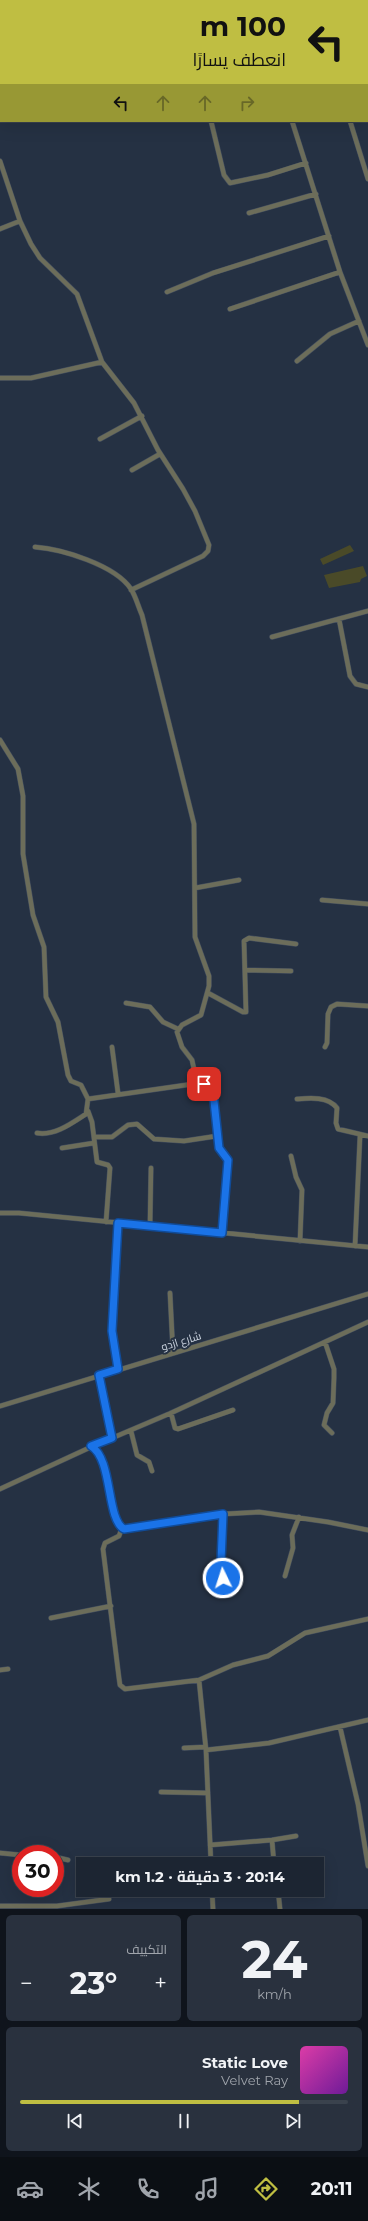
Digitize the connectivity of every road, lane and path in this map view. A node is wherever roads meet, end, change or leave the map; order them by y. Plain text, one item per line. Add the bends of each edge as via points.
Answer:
1 (211, 122) edge
2 (292, 122) edge
3 (350, 122) edge
4 (0, 161) edge
5 (366, 161) edge
6 (306, 163) junction
7 (368, 179) edge
8 (316, 194) junction
9 (249, 213) dead end
10 (20, 221) junction
11 (0, 229) edge
12 (329, 236) junction
13 (340, 272) junction
14 (167, 292) dead end
15 (230, 309) dead end
16 (359, 321) junction
17 (368, 345) edge
18 (297, 361) dead end
19 (102, 362) junction
20 (0, 378) edge
21 (142, 416) junction
22 (100, 439) dead end
23 (160, 454) junction
24 (132, 470) dead end
25 (35, 547) dead end
26 (131, 590) junction
27 (368, 611) edge
28 (339, 619) junction
29 (272, 637) dead end
30 (368, 687) edge
31 (0, 740) edge
32 (238, 880) dead end
33 (195, 888) junction
34 (322, 900) dead end
35 (368, 904) edge
36 (296, 944) dead end
37 (245, 970) junction
38 (291, 971) dead end
39 (208, 993) junction
40 (126, 1003) dead end
41 (368, 1006) edge
42 (178, 1029) junction
43 (112, 1047) dead end
44 (325, 1047) dead end
45 (197, 1083) junction
46 (118, 1093) junction
47 (88, 1099) junction
48 (297, 1099) dead end
49 (88, 1111) junction
50 (38, 1133) dead end
51 (217, 1136) junction
52 (360, 1136) junction
53 (368, 1136) edge
54 (94, 1137) junction
55 (94, 1143) junction
56 (62, 1148) dead end
57 (291, 1156) dead end
58 (151, 1168) dead end
59 (0, 1213) edge
60 (106, 1222) junction
61 (118, 1223) junction
62 (150, 1226) junction
63 (222, 1233) junction
64 (300, 1241) junction
65 (354, 1246) junction
66 (368, 1247) edge
67 (170, 1293) dead end
68 (368, 1294) edge
69 (368, 1322) edge
70 (325, 1342) junction
71 (173, 1353) junction
72 (118, 1369) junction
73 (99, 1375) junction
74 (0, 1406) edge
75 (233, 1410) dead end
76 (171, 1414) junction
77 (131, 1431) junction
78 (332, 1433) dead end
79 (112, 1438) junction
80 (91, 1446) junction
81 (152, 1471) dead end
82 (0, 1489) edge
83 (223, 1514) junction
84 (299, 1517) junction
85 (122, 1528) junction
86 (368, 1530) edge
87 (285, 1576) dead end
88 (223, 1578) dead end
89 (111, 1606) junction
90 (51, 1618) dead end
91 (368, 1618) edge
92 (8, 1669) dead end
93 (0, 1670) edge
94 (199, 1680) junction
95 (368, 1720) edge
96 (340, 1727) junction
97 (184, 1748) dead end
98 (206, 1748) junction
99 (161, 1792) dead end
100 (208, 1793) junction
101 (296, 1836) dead end
102 (272, 1840) junction
103 (210, 1845) junction
104 (0, 1853) edge
105 (12, 1854) edge
106 (211, 1857) edge
107 (273, 1857) edge
108 (64, 1859) edge
109 (68, 1860) dead end
110 (368, 1866) edge
111 (212, 1897) edge
112 (279, 1897) edge
113 (109, 1899) dead end
114 (0, 1906) edge
115 (213, 1909) edge
116 (280, 1909) edge

1 - 6 street via 224,175 230,183
2 - 6 street
3 - 5 street
4 - 10 street
5 - 7 street
6 - 8 street
8 - 9 street
8 - 12 street
10 - 11 street
10 - 19 street via 40,258 77,294
12 - 13 street
12 - 14 street via 213,273
13 - 15 street
13 - 16 street
16 - 17 street
16 - 18 street via 330,334
19 - 20 street via 31,378
19 - 21 street
21 - 22 street
21 - 23 street
23 - 24 street
23 - 26 street via 195,511 209,545 208,551 203,556
25 - 26 street via 64,552 105,568 116,574
26 - 33 street via 142,615 194,824
27 - 28 street
28 - 29 street
28 - 30 street via 350,676 356,684
31 - 47 street via 18,769 23,796 23,854 33,915 44,947 46,997 58,1022 68,1075 71,1080 81,1085
32 - 33 street
33 - 39 street via 196,938 209,976
34 - 35 street
36 - 37 street via 246,938
37 - 38 street
37 - 39 street via 246,1012
39 - 42 street via 200,1015
40 - 42 street via 150,1007 163,1022
41 - 44 street via 337,1004 331,1007
42 - 45 street via 182,1048 192,1060
43 - 46 street
45 - 46 street
45 - 51 street via 204,1084 214,1101
46 - 47 street
47 - 49 street
48 - 52 street via 314,1098 332,1104 337,1108 338,1129
49 - 50 street via 59,1130 49,1134
49 - 54 street via 91,1115
51 - 54 street via 184,1141 154,1139 137,1124 128,1125 112,1137
51 - 63 street via 219,1148 228,1160
52 - 53 street
52 - 65 street
54 - 55 street
55 - 56 street
55 - 60 street via 97,1162 110,1168
57 - 64 street via 302,1190
58 - 62 street
59 - 60 street
60 - 61 street
61 - 62 street
61 - 72 street via 112,1331
62 - 63 street
63 - 64 street
64 - 65 street
65 - 66 street
67 - 71 street
68 - 71 street, شارع ازدو
69 - 70 street
70 - 76 street
70 - 78 street via 334,1369 334,1378 333,1403 324,1424
71 - 72 street, شارع ازدو
72 - 73 street, شارع ازدو
73 - 74 street, شارع ازدو
73 - 79 street
75 - 76 street via 178,1429 175,1428
76 - 77 street
77 - 79 street
77 - 81 street via 137,1455 149,1462
79 - 80 street
80 - 82 street
80 - 85 street via 100,1456 115,1514
83 - 84 street via 259,1512
83 - 85 street via 132,1529
83 - 88 street
84 - 86 street
84 - 87 street via 292,1535 293,1548
85 - 89 street via 119,1536 103,1546
89 - 90 street
89 - 94 street via 119,1678 123,1688
91 - 94 street via 305,1633 268,1656 224,1668
92 - 93 street
94 - 98 street
95 - 96 street
96 - 98 street via 269,1744
96 - 110 street via 358,1804
97 - 98 street
98 - 100 street
99 - 100 street
100 - 103 street
101 - 102 street
102 - 103 street
102 - 107 street
103 - 106 street
104 - 105 street
108 - 109 street
111 - 115 street
112 - 116 street
113 - 114 street via 57,1906

